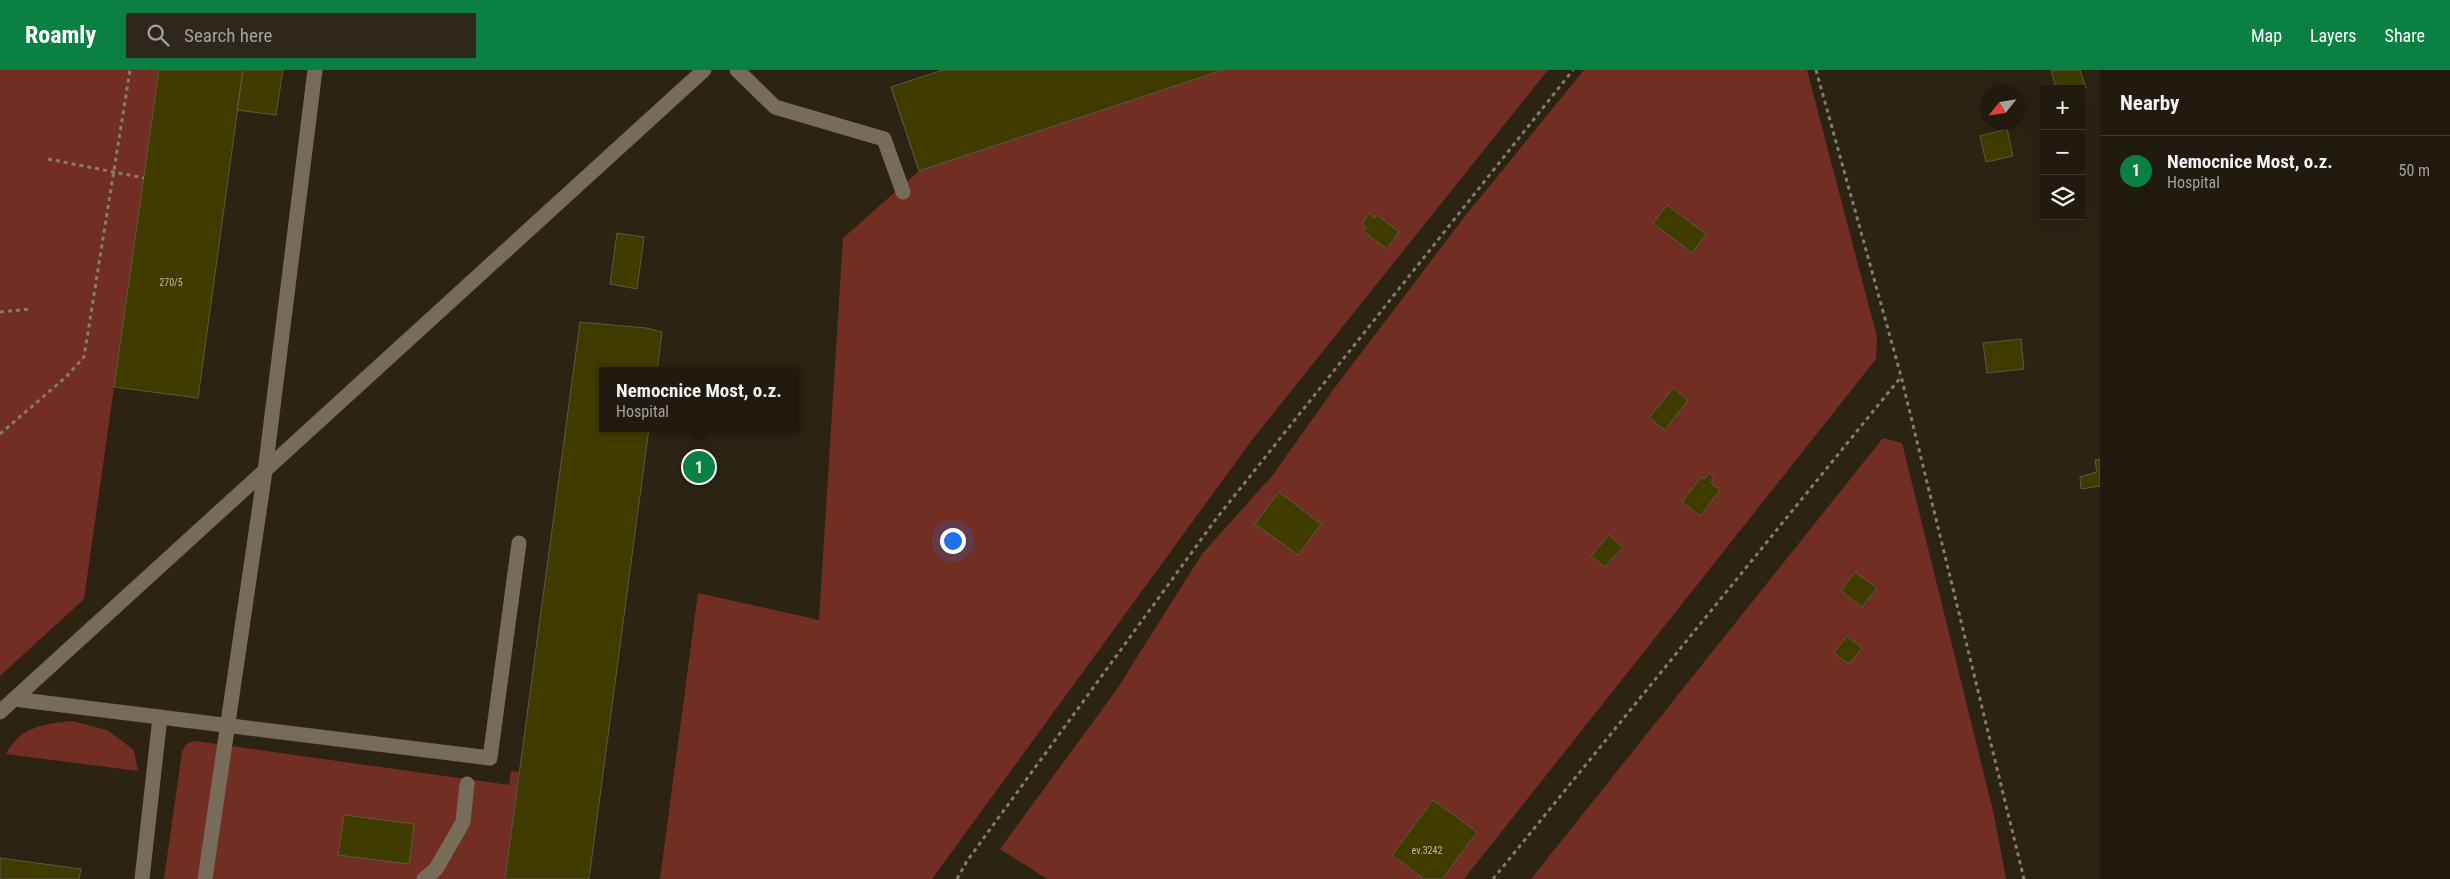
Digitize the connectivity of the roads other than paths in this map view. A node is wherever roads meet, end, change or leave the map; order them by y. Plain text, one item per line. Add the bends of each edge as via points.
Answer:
1 (315, 70) edge
2 (704, 70) edge
3 (737, 70) edge
4 (902, 192) dead end
5 (265, 471) junction
6 (519, 543) dead end
7 (14, 699) junction
8 (0, 712) edge
9 (160, 718) junction
10 (468, 784) dead end
11 (142, 879) edge
12 (205, 879) edge
13 (424, 879) edge

1 - 5 lane
2 - 5 lane
3 - 4 lane via 774,107 884,139
5 - 7 lane
5 - 12 lane
6 - 9 lane via 490,758
7 - 8 lane
7 - 9 lane
9 - 11 lane
10 - 13 lane via 463,822 436,868

